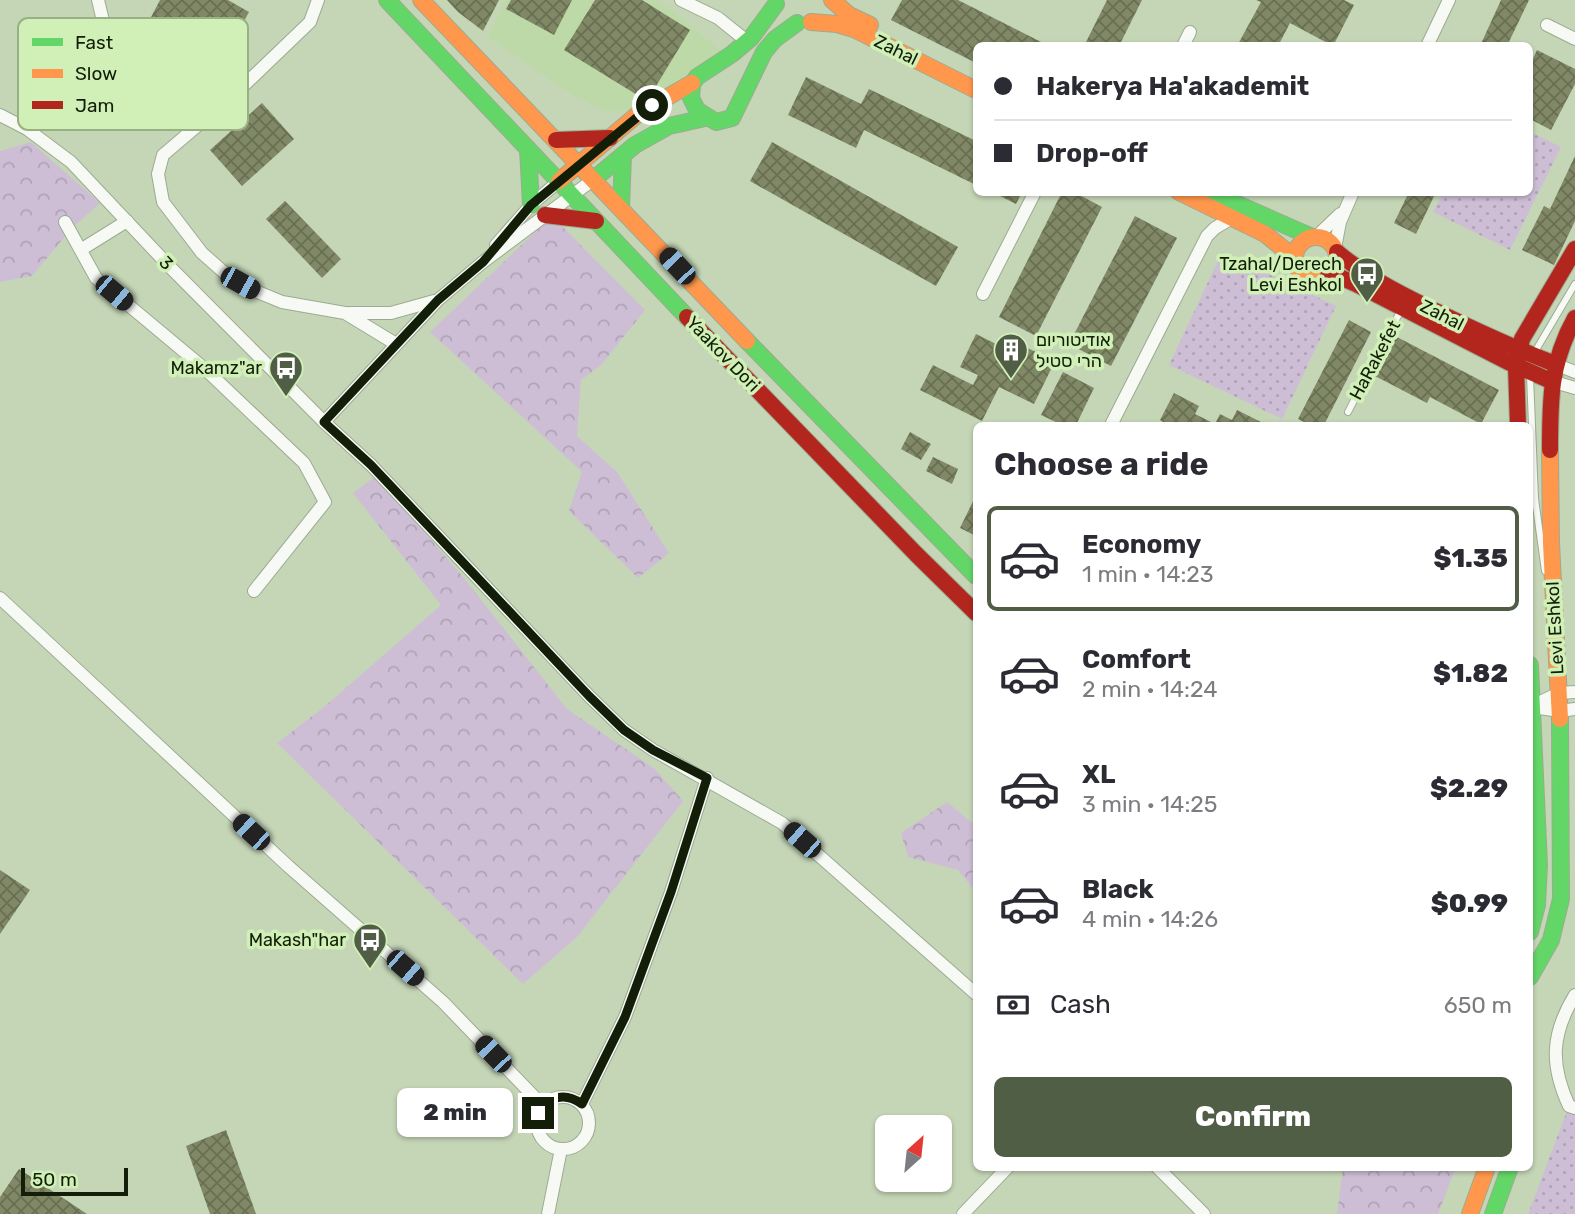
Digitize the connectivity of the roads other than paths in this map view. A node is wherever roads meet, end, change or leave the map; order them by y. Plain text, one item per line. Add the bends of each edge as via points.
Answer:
1 (97, 0) edge
2 (318, 0) edge
3 (387, 0) edge
4 (421, 0) edge
5 (681, 0) edge
6 (830, 0) edge
7 (1449, 0) edge
8 (776, 2) edge
9 (103, 18) edge
10 (804, 22) junction
11 (1547, 25) dead end
12 (1190, 32) dead end
13 (1575, 39) edge
14 (748, 42) junction
15 (1185, 42) edge
16 (1429, 42) edge
17 (973, 77) edge
18 (248, 81) edge
19 (692, 83) junction
20 (973, 88) edge
21 (0, 115) edge
22 (705, 118) junction
23 (18, 124) edge
24 (28, 130) edge
25 (192, 130) edge
26 (610, 138) junction
27 (556, 140) junction
28 (528, 149) junction
29 (623, 156) junction
30 (579, 164) junction
31 (594, 178) junction
32 (559, 181) junction
33 (572, 195) junction
34 (1033, 196) edge
35 (1351, 196) edge
36 (1206, 199) edge
37 (531, 205) junction
38 (1347, 205) junction
39 (621, 207) junction
40 (545, 215) junction
41 (1232, 218) junction
42 (127, 221) junction
43 (596, 221) junction
44 (65, 222) dead end
45 (1207, 236) junction
46 (1315, 237) junction
47 (82, 249) junction
48 (1575, 249) edge
49 (1336, 250) junction
50 (1295, 258) junction
51 (483, 262) junction
52 (1328, 276) junction
53 (1575, 284) edge
54 (984, 294) dead end
55 (438, 300) junction
56 (1402, 309) junction
57 (345, 313) junction
58 (1575, 317) edge
59 (397, 344) junction
60 (1524, 361) junction
61 (1555, 364) junction
62 (1575, 372) edge
63 (1551, 381) junction
64 (1575, 388) edge
65 (1348, 412) dead end
66 (324, 422) junction
67 (1113, 422) edge
68 (1518, 422) edge
69 (1529, 422) edge
70 (1533, 474) edge
71 (973, 573) edge
72 (254, 591) dead end
73 (0, 598) edge
74 (973, 610) edge
75 (1555, 631) junction
76 (1567, 692) edge
77 (1533, 706) edge
78 (1533, 707) edge
79 (1567, 710) edge
80 (1533, 746) edge
81 (707, 778) junction
82 (1533, 910) edge
83 (1533, 972) edge
84 (973, 991) edge
85 (1575, 995) edge
86 (582, 1104) junction
87 (543, 1106) junction
88 (1575, 1108) edge
89 (561, 1149) junction
90 (1004, 1171) edge
91 (1161, 1171) edge
92 (1486, 1171) edge
93 (1509, 1171) edge
94 (548, 1214) edge
95 (963, 1214) edge
96 (1204, 1214) edge
97 (1470, 1214) edge
98 (1493, 1214) edge

1 - 9 street
2 - 18 street via 310,22
3 - 28 main road, Yaakov Dori
4 - 27 main road, Yaakov Dori
5 - 14 street via 718,18
6 - 10 main road via 824,11
6 - 17 main road, Zahal via 849,15
7 - 16 street
8 - 10 main road via 784,17
8 - 14 main road via 761,30
10 - 20 main road, Zahal via 854,29
10 - 22 main road via 775,39 764,52 732,118 716,122
11 - 13 street
12 - 15 street
14 - 19 main road
19 - 22 main road via 690,100
19 - 26 main road via 669,93
21 - 23 street, 3
22 - 29 main road via 669,126
24 - 42 street, 3 via 71,162
25 - 57 street via 163,155 159,174 163,202 202,253 253,290 282,302
26 - 27 main road
26 - 30 main road
27 - 30 main road, Yaakov Dori
28 - 32 main road, Yaakov Dori
28 - 37 main road
29 - 31 main road
29 - 39 main road
30 - 31 main road, Yaakov Dori
30 - 32 main road
31 - 33 street
31 - 39 main road, Yaakov Dori
32 - 33 main road, Yaakov Dori
32 - 37 street
33 - 40 street
33 - 43 main road, Yaakov Dori
34 - 54 street
35 - 38 street
36 - 41 main road
36 - 45 street
36 - 46 main road
37 - 51 street
38 - 46 street
38 - 49 street
39 - 71 main road, Yaakov Dori
40 - 43 main road
40 - 51 street
41 - 45 street
41 - 50 main road
42 - 47 street
42 - 66 street, 3
43 - 74 main road, Yaakov Dori
44 - 47 street
45 - 67 street
46 - 49 main road via 1328,240
46 - 50 main road via 1298,246
47 - 72 street via 96,278 205,369 303,463 325,502
48 - 60 main road via 1527,328
49 - 52 main road via 1337,265
49 - 60 main road, Zahal via 1380,284
50 - 52 main road via 1297,268 1308,278
51 - 55 street
52 - 56 main road, Zahal via 1349,281
53 - 60 lane
55 - 57 street via 391,313
55 - 59 street
56 - 60 main road, Zahal
56 - 65 lane, HaRakefet
57 - 59 street
58 - 61 main road, Levi Eshkol
59 - 66 street
60 - 61 main road, Zahal
60 - 63 main road
60 - 68 main road
60 - 69 lane
61 - 62 street
61 - 63 main road, Levi Eshkol
63 - 64 street
63 - 75 main road, Levi Eshkol
66 - 81 street, 3 via 371,465 624,730
70 - 75 lane
73 - 87 street via 288,866 443,1002
75 - 76 main road, Levi Eshkol
76 - 77 street
76 - 79 main road, Levi Eshkol
78 - 79 street
79 - 83 main road, Levi Eshkol via 1560,915
80 - 82 main road, Levi Eshkol via 1539,865
81 - 84 street, 3 via 782,823
81 - 86 street via 625,1017
85 - 88 street via 1560,1024 1555,1062 1565,1098 1569,1107
86 - 87 street via 557,1097
86 - 89 street via 590,1120 586,1137
87 - 89 street via 538,1130 547,1144
89 - 94 street
90 - 95 street
91 - 96 street
92 - 97 main road
93 - 98 main road

